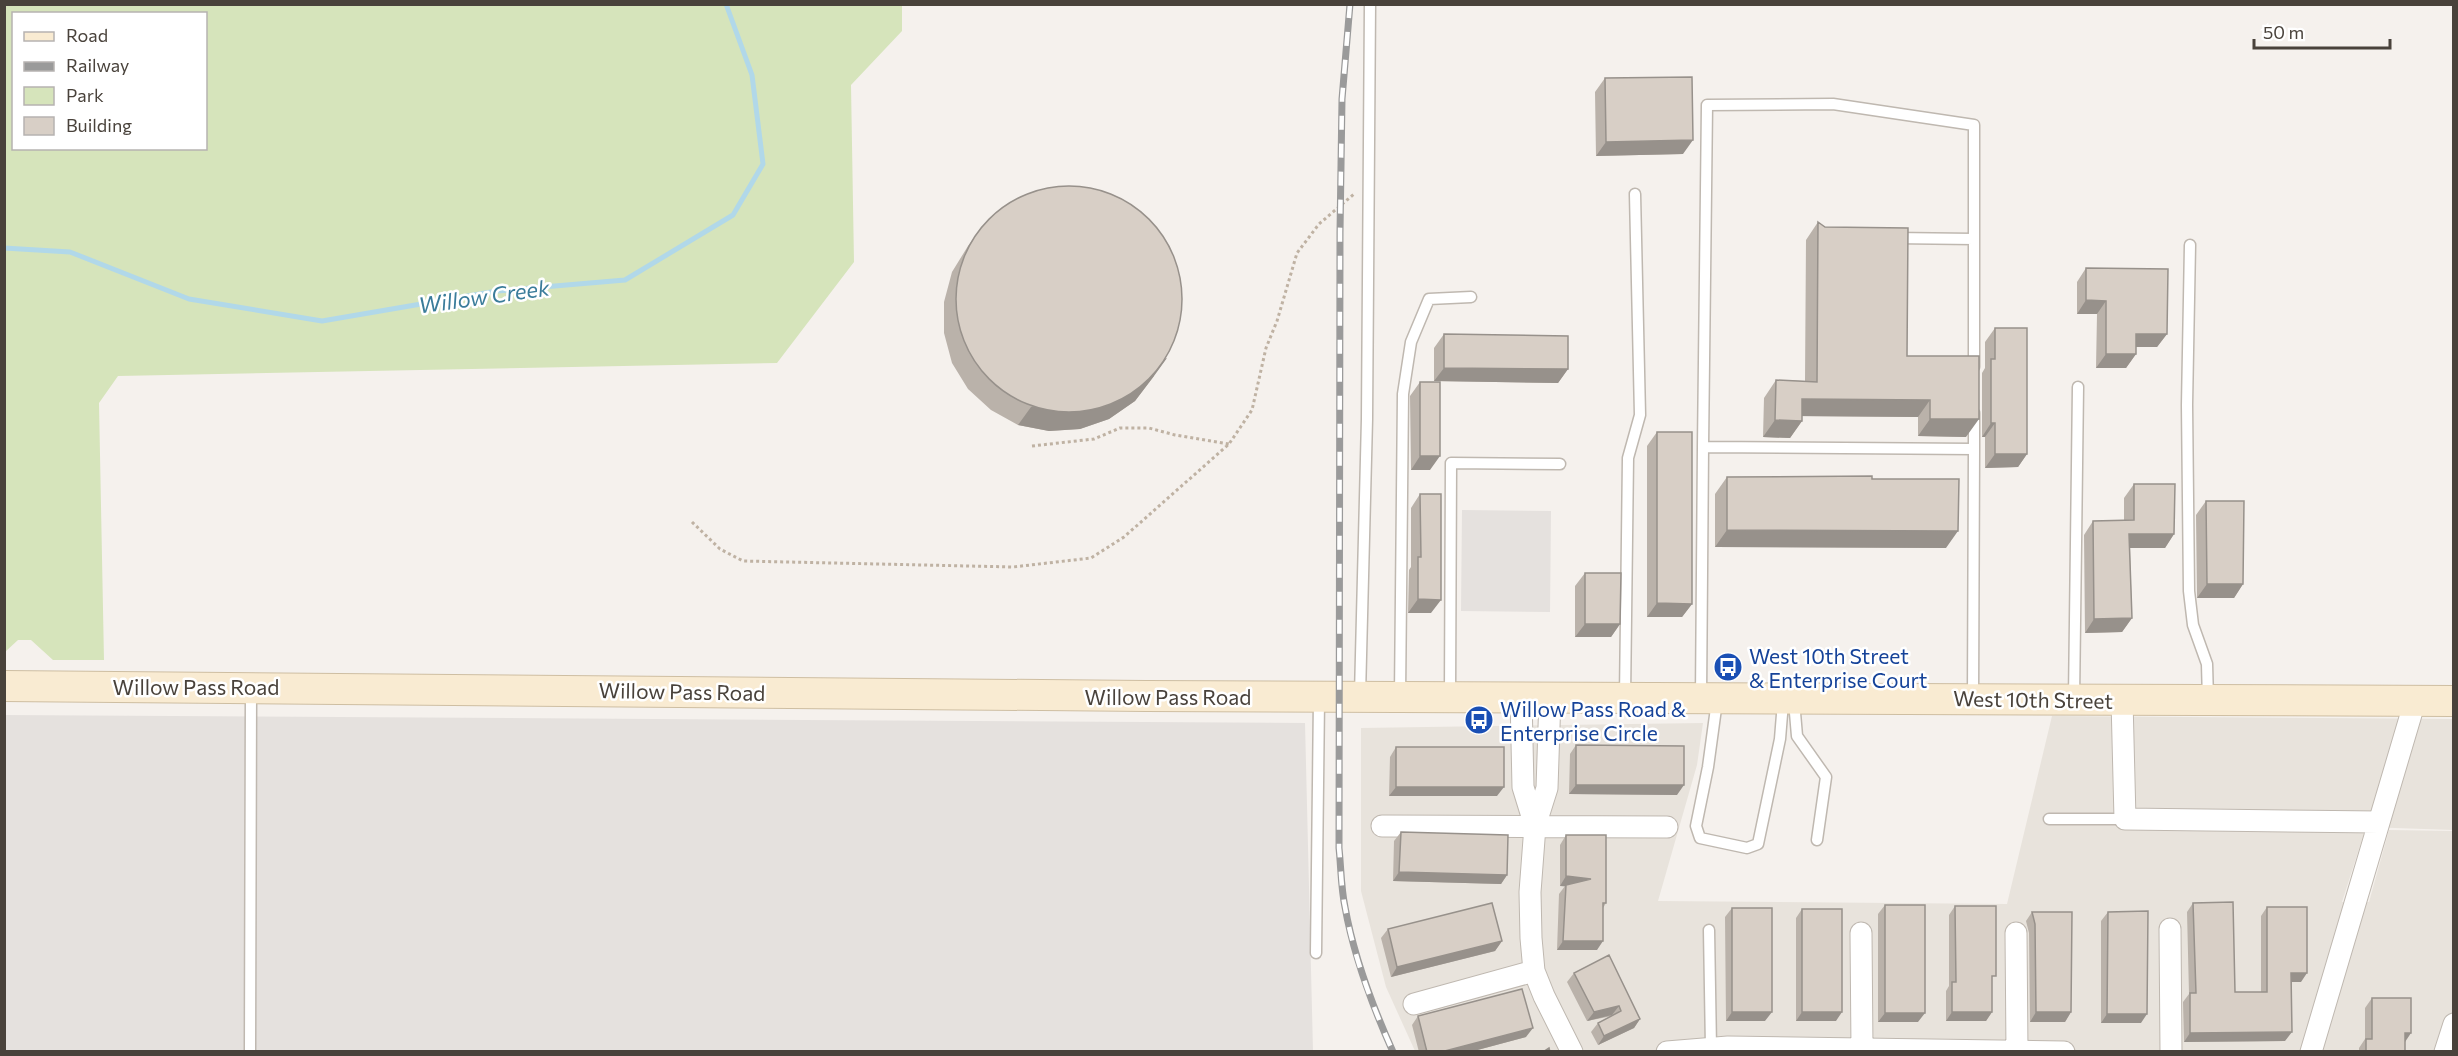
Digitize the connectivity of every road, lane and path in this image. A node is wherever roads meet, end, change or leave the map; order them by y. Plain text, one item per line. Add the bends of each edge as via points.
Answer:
1 (1370, 4) edge
2 (1369, 182) junction
3 (1635, 194) dead end
4 (1879, 238) edge
5 (1974, 239) junction
6 (2190, 245) dead end
7 (1471, 297) dead end
8 (1974, 379) edge
9 (2078, 387) dead end
10 (1974, 402) edge
11 (1229, 444) junction
12 (1032, 446) dead end
13 (1703, 447) junction
14 (1974, 449) junction
15 (1560, 464) dead end
16 (693, 522) dead end
17 (4, 686) edge
18 (251, 686) junction
19 (1319, 696) junction
20 (1360, 696) junction
21 (1400, 696) junction
22 (1450, 696) junction
23 (1535, 697) junction
24 (1625, 697) junction
25 (1709, 698) junction
26 (1788, 698) junction
27 (1973, 699) junction
28 (2074, 699) junction
29 (2122, 700) junction
30 (2208, 700) junction
31 (2415, 701) junction
32 (2454, 701) edge
33 (2049, 819) dead end
34 (2125, 819) junction
35 (2379, 822) junction
36 (1382, 826) dead end
37 (1535, 826) junction
38 (1667, 826) dead end
39 (1817, 840) dead end
40 (2170, 929) dead end
41 (1709, 930) dead end
42 (1861, 933) dead end
43 (2016, 933) dead end
44 (1316, 953) dead end
45 (1534, 971) junction
46 (1414, 1004) dead end
47 (2454, 1024) edge
48 (1711, 1048) junction
49 (1862, 1049) junction
50 (1800, 1050) edge
51 (1941, 1051) edge
52 (2017, 1051) edge
53 (250, 1052) edge
54 (1572, 1052) edge
55 (1667, 1052) edge
56 (2064, 1052) edge
57 (2171, 1052) edge
58 (2311, 1052) edge
59 (2445, 1052) edge

1 - 2 lane
2 - 11 path via 1318,224 1298,253 1266,348 1252,410
2 - 20 lane
3 - 24 lane via 1640,415 1628,458
4 - 5 lane
5 - 8 lane
5 - 13 lane via 1974,125 1833,104 1707,105
6 - 30 lane via 2189,591 2193,626 2207,664
7 - 21 lane via 1429,299 1411,342 1404,394
9 - 28 lane
10 - 14 lane
11 - 12 path via 1149,428 1120,428 1094,439
11 - 16 path via 1124,537 1091,558 1013,567 743,561 720,549
13 - 14 lane
13 - 25 lane
14 - 27 lane
15 - 22 lane via 1451,464
17 - 18 main road, Willow Pass Road
18 - 19 main road, Willow Pass Road
18 - 53 lane
19 - 20 main road, Willow Pass Road
19 - 44 lane
20 - 21 main road, West 10th Street
21 - 22 main road, West 10th Street
22 - 23 main road, West 10th Street
23 - 24 main road, West 10th Street
23 - 37 street via 1523,787
23 - 37 street via 1547,788
24 - 25 main road, West 10th Street
25 - 26 main road, West 10th Street
25 - 26 lane via 1708,767 1696,826 1700,838 1747,848 1758,844
26 - 27 main road, West 10th Street
26 - 39 lane via 1797,736 1826,777
27 - 28 main road, West 10th Street
28 - 29 main road, West 10th Street
29 - 30 main road, West 10th Street
29 - 34 street
30 - 31 main road, West 10th Street
31 - 32 main road, West 10th Street
31 - 35 street
33 - 34 lane
34 - 35 street
35 - 58 street
36 - 37 street
37 - 38 street
37 - 45 street via 1530,892
40 - 57 street
41 - 48 lane
42 - 49 street
43 - 52 street
45 - 46 street
45 - 54 street
47 - 59 street
48 - 50 street
48 - 55 street
49 - 50 street
49 - 51 street
51 - 52 street
52 - 56 street

